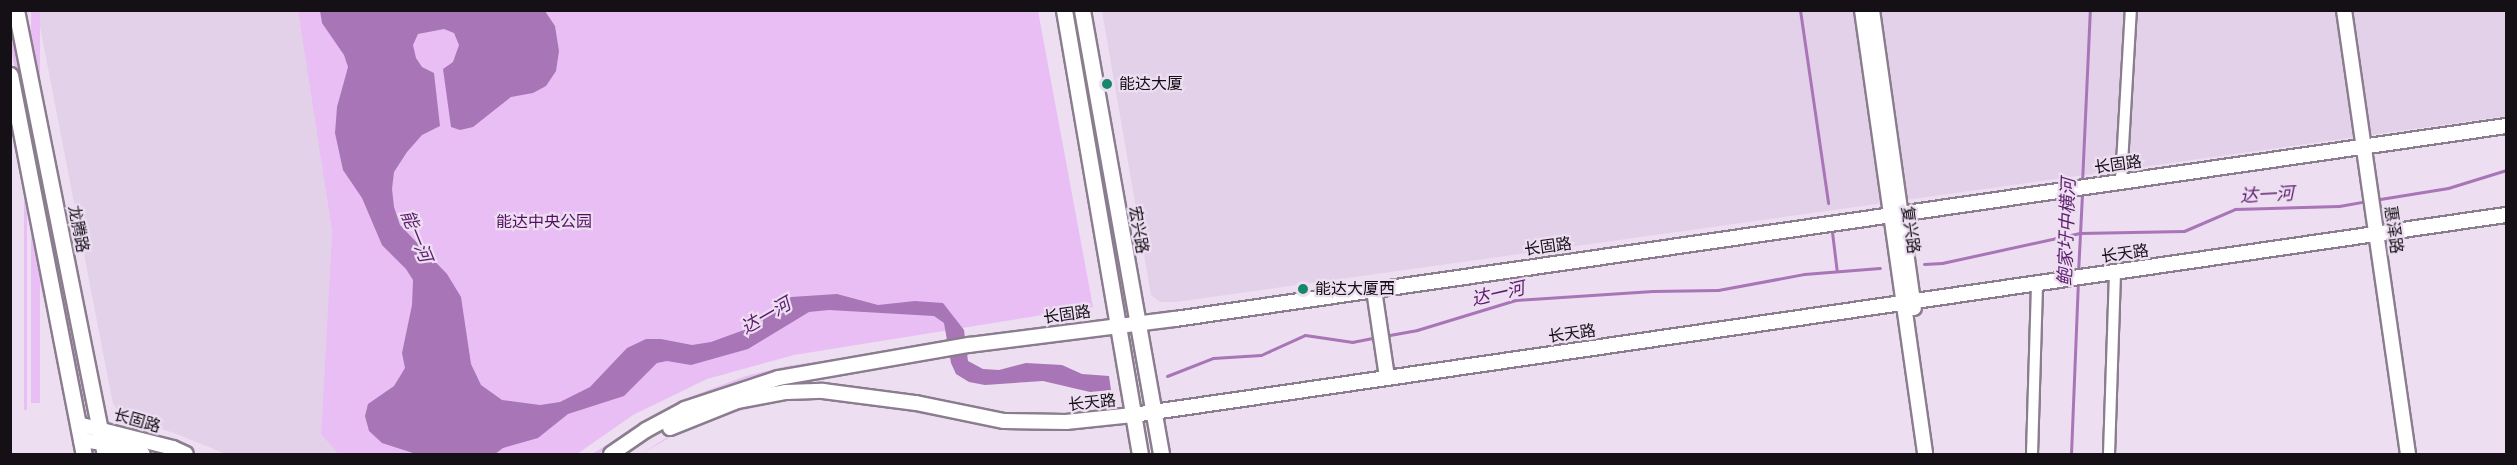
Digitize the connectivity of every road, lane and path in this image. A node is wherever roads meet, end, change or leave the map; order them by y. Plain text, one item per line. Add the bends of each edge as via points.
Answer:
1 (16, 10) edge
2 (1064, 10) edge
3 (1082, 10) edge
4 (1862, 10) edge
5 (1872, 10) edge
6 (2132, 10) edge
7 (2344, 10) edge
8 (10, 75) edge
9 (2506, 126) edge
10 (2365, 147) junction
11 (2121, 181) junction
12 (1896, 213) junction
13 (2506, 215) edge
14 (2377, 234) junction
15 (2115, 272) junction
16 (2037, 283) junction
17 (1374, 290) junction
18 (1908, 302) junction
19 (1137, 322) junction
20 (1119, 325) junction
21 (1387, 377) junction
22 (1153, 412) junction
23 (1133, 415) junction
24 (78, 424) junction
25 (102, 442) edge
26 (82, 447) edge
27 (142, 454) edge
28 (186, 454) edge
29 (611, 454) edge
30 (627, 454) edge
31 (1140, 454) edge
32 (1161, 454) edge
33 (1925, 454) edge
34 (1934, 454) edge
35 (2032, 454) edge
36 (2109, 454) edge
37 (2408, 454) edge

1 - 25 main road, 龙腾路
2 - 20 main road
3 - 19 main road, 宏兴路
4 - 12 street, 复兴路
5 - 12 street, 复兴路
6 - 11 street
7 - 10 street, 惠泽路
8 - 24 main road
9 - 10 street, 长固路
10 - 11 street, 长固路
10 - 14 street, 惠泽路
11 - 12 street, 长固路
12 - 17 street, 长固路
12 - 18 street, 复兴路
13 - 14 street, 长天路
14 - 15 street, 长天路
14 - 37 street, 惠泽路
15 - 16 street, 长天路
15 - 36 street
16 - 18 street, 长天路
16 - 35 street
17 - 19 street, 长固路
17 - 21 street
18 - 21 street, 长天路
18 - 33 street, 复兴路
18 - 34 street, 复兴路
19 - 20 street, 长固路
19 - 22 main road, 宏兴路
20 - 23 main road
20 - 29 street, 长固路 via 969,345 779,378 685,410
21 - 22 street, 长天路
22 - 23 street, 长天路
22 - 32 main road, 宏兴路
23 - 30 street, 长天路 via 1066,422 1004,421 876,397 823,391 786,392 737,401 682,421
23 - 31 main road
24 - 25 street, 长固路
24 - 26 main road
25 - 26 street, 长固路
25 - 27 street, 长固路
25 - 28 street, 长固路

